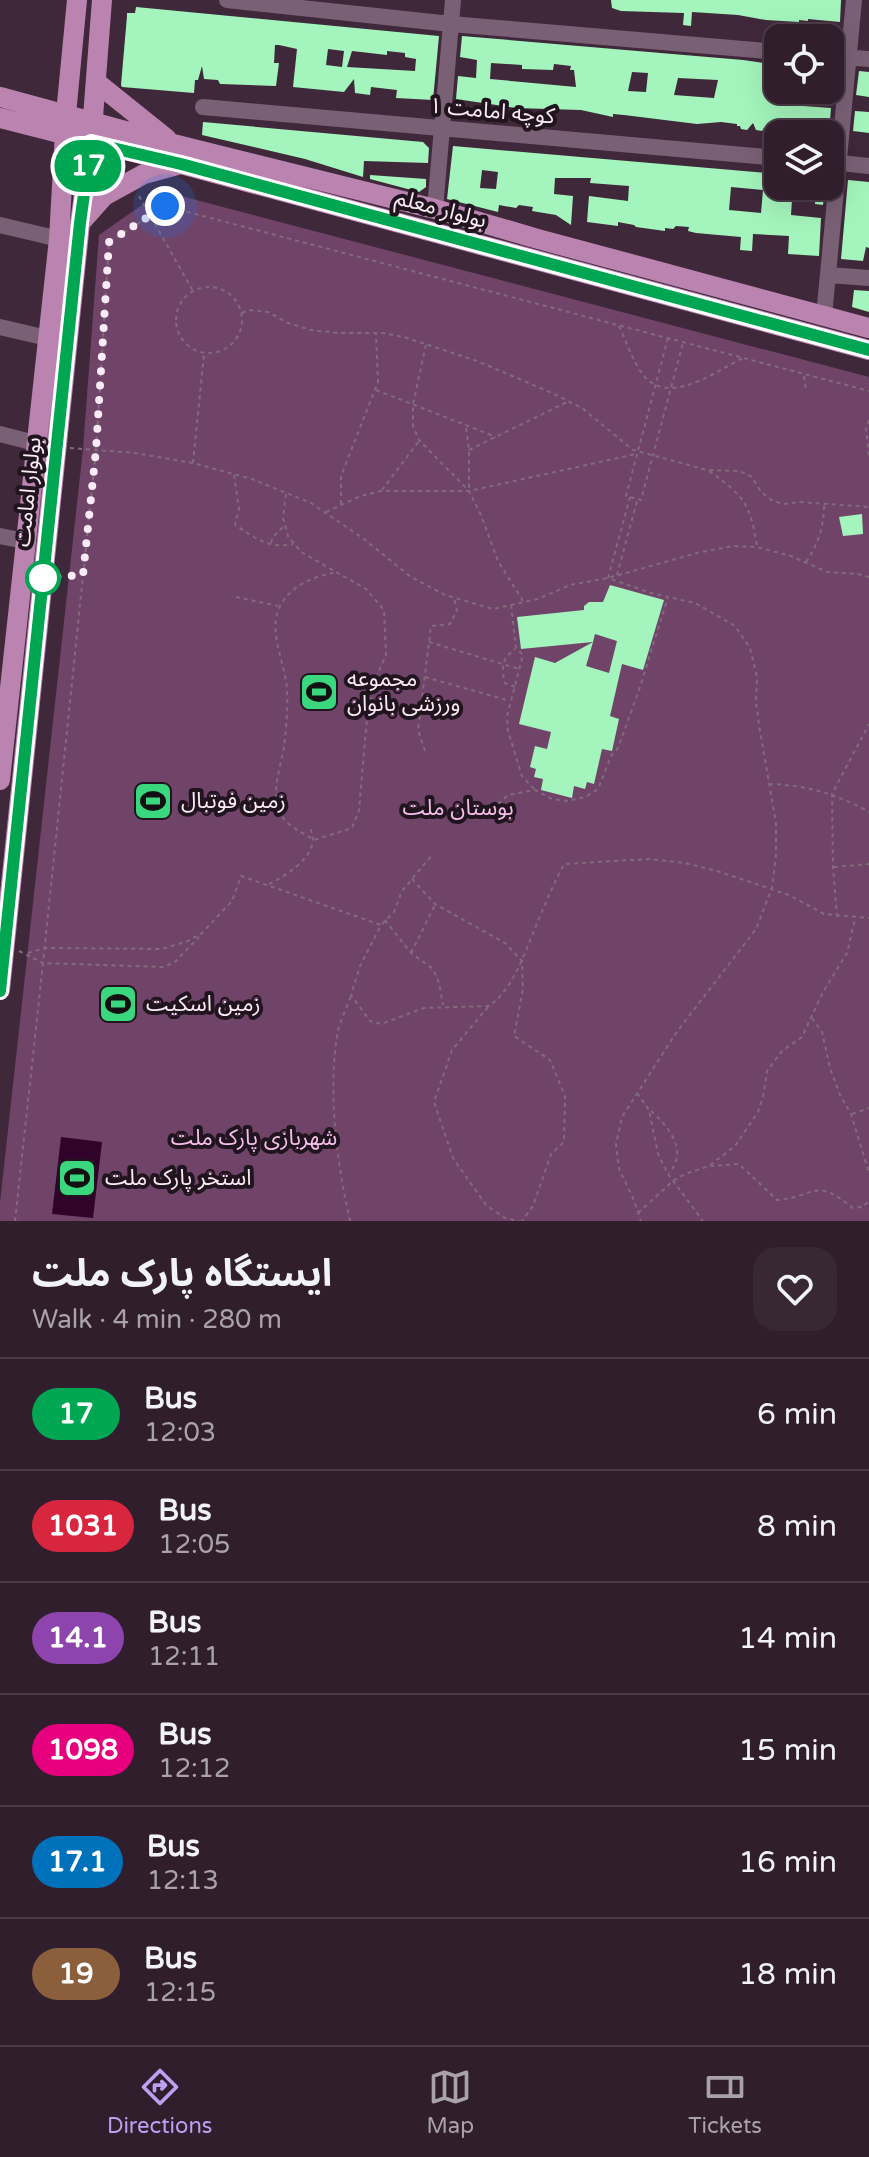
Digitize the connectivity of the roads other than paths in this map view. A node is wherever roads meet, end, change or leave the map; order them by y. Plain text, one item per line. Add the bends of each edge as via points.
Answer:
1 (77, 0) edge
2 (102, 0) edge
3 (227, 0) edge
4 (453, 0) edge
5 (854, 0) edge
6 (451, 24) junction
7 (764, 51) edge
8 (844, 58) edge
9 (848, 58) junction
10 (869, 59) edge
11 (96, 82) junction
12 (0, 97) edge
13 (203, 107) dead end
14 (0, 118) edge
15 (840, 120) edge
16 (93, 121) junction
17 (65, 125) junction
18 (442, 128) junction
19 (91, 143) junction
20 (173, 144) junction
21 (764, 157) edge
22 (181, 164) junction
23 (844, 164) edge
24 (869, 166) edge
25 (832, 200) edge
26 (435, 209) junction
27 (80, 223) junction
28 (0, 225) edge
29 (430, 230) junction
30 (59, 239) junction
31 (828, 275) junction
32 (869, 278) edge
33 (824, 316) junction
34 (0, 327) edge
35 (869, 328) edge
36 (47, 338) junction
37 (869, 350) edge
38 (0, 434) edge
39 (35, 443) junction
40 (0, 536) edge
41 (25, 541) junction
42 (7, 643) edge
43 (2, 748) edge
44 (0, 780) edge
45 (0, 990) edge

1 - 17 main road, بولوار امامت
2 - 11 main road, بولوار امامت
3 - 6 street
4 - 6 street
5 - 9 street
6 - 7 street
6 - 18 street
8 - 9 street
9 - 10 street
9 - 15 street
11 - 16 main road, بولوار امامت
11 - 20 main road
12 - 17 main road, بولوار معلم
13 - 18 street, کوچه امامت ۱
14 - 17 main road, بولوار معلم
16 - 17 main road, بولوار معلم
16 - 19 main road, بولوار امامت
16 - 20 main road, بولوار معلم
17 - 19 main road, بولوار معلم
17 - 30 main road, بولوار امامت
18 - 21 street, کوچه امامت ۱
18 - 26 street
19 - 22 main road, بولوار معلم
19 - 27 main road, بولوار امامت
20 - 26 main road, بولوار معلم
22 - 27 main road via 144,174 104,196
22 - 29 main road, بولوار معلم
23 - 24 street
25 - 31 street
26 - 29 main road
26 - 33 main road, بولوار معلم
27 - 45 main road, بولوار امامت
28 - 30 street
29 - 37 main road, بولوار معلم
30 - 36 main road, بولوار امامت
31 - 32 street
31 - 33 street
33 - 35 main road, بولوار معلم
34 - 36 street
36 - 39 main road, بولوار امامت
38 - 39 street
39 - 41 main road, بولوار امامت
40 - 41 street
41 - 42 main road, بولوار امامت
42 - 43 main road, بولوار امامت
43 - 44 main road, بولوار امامت

